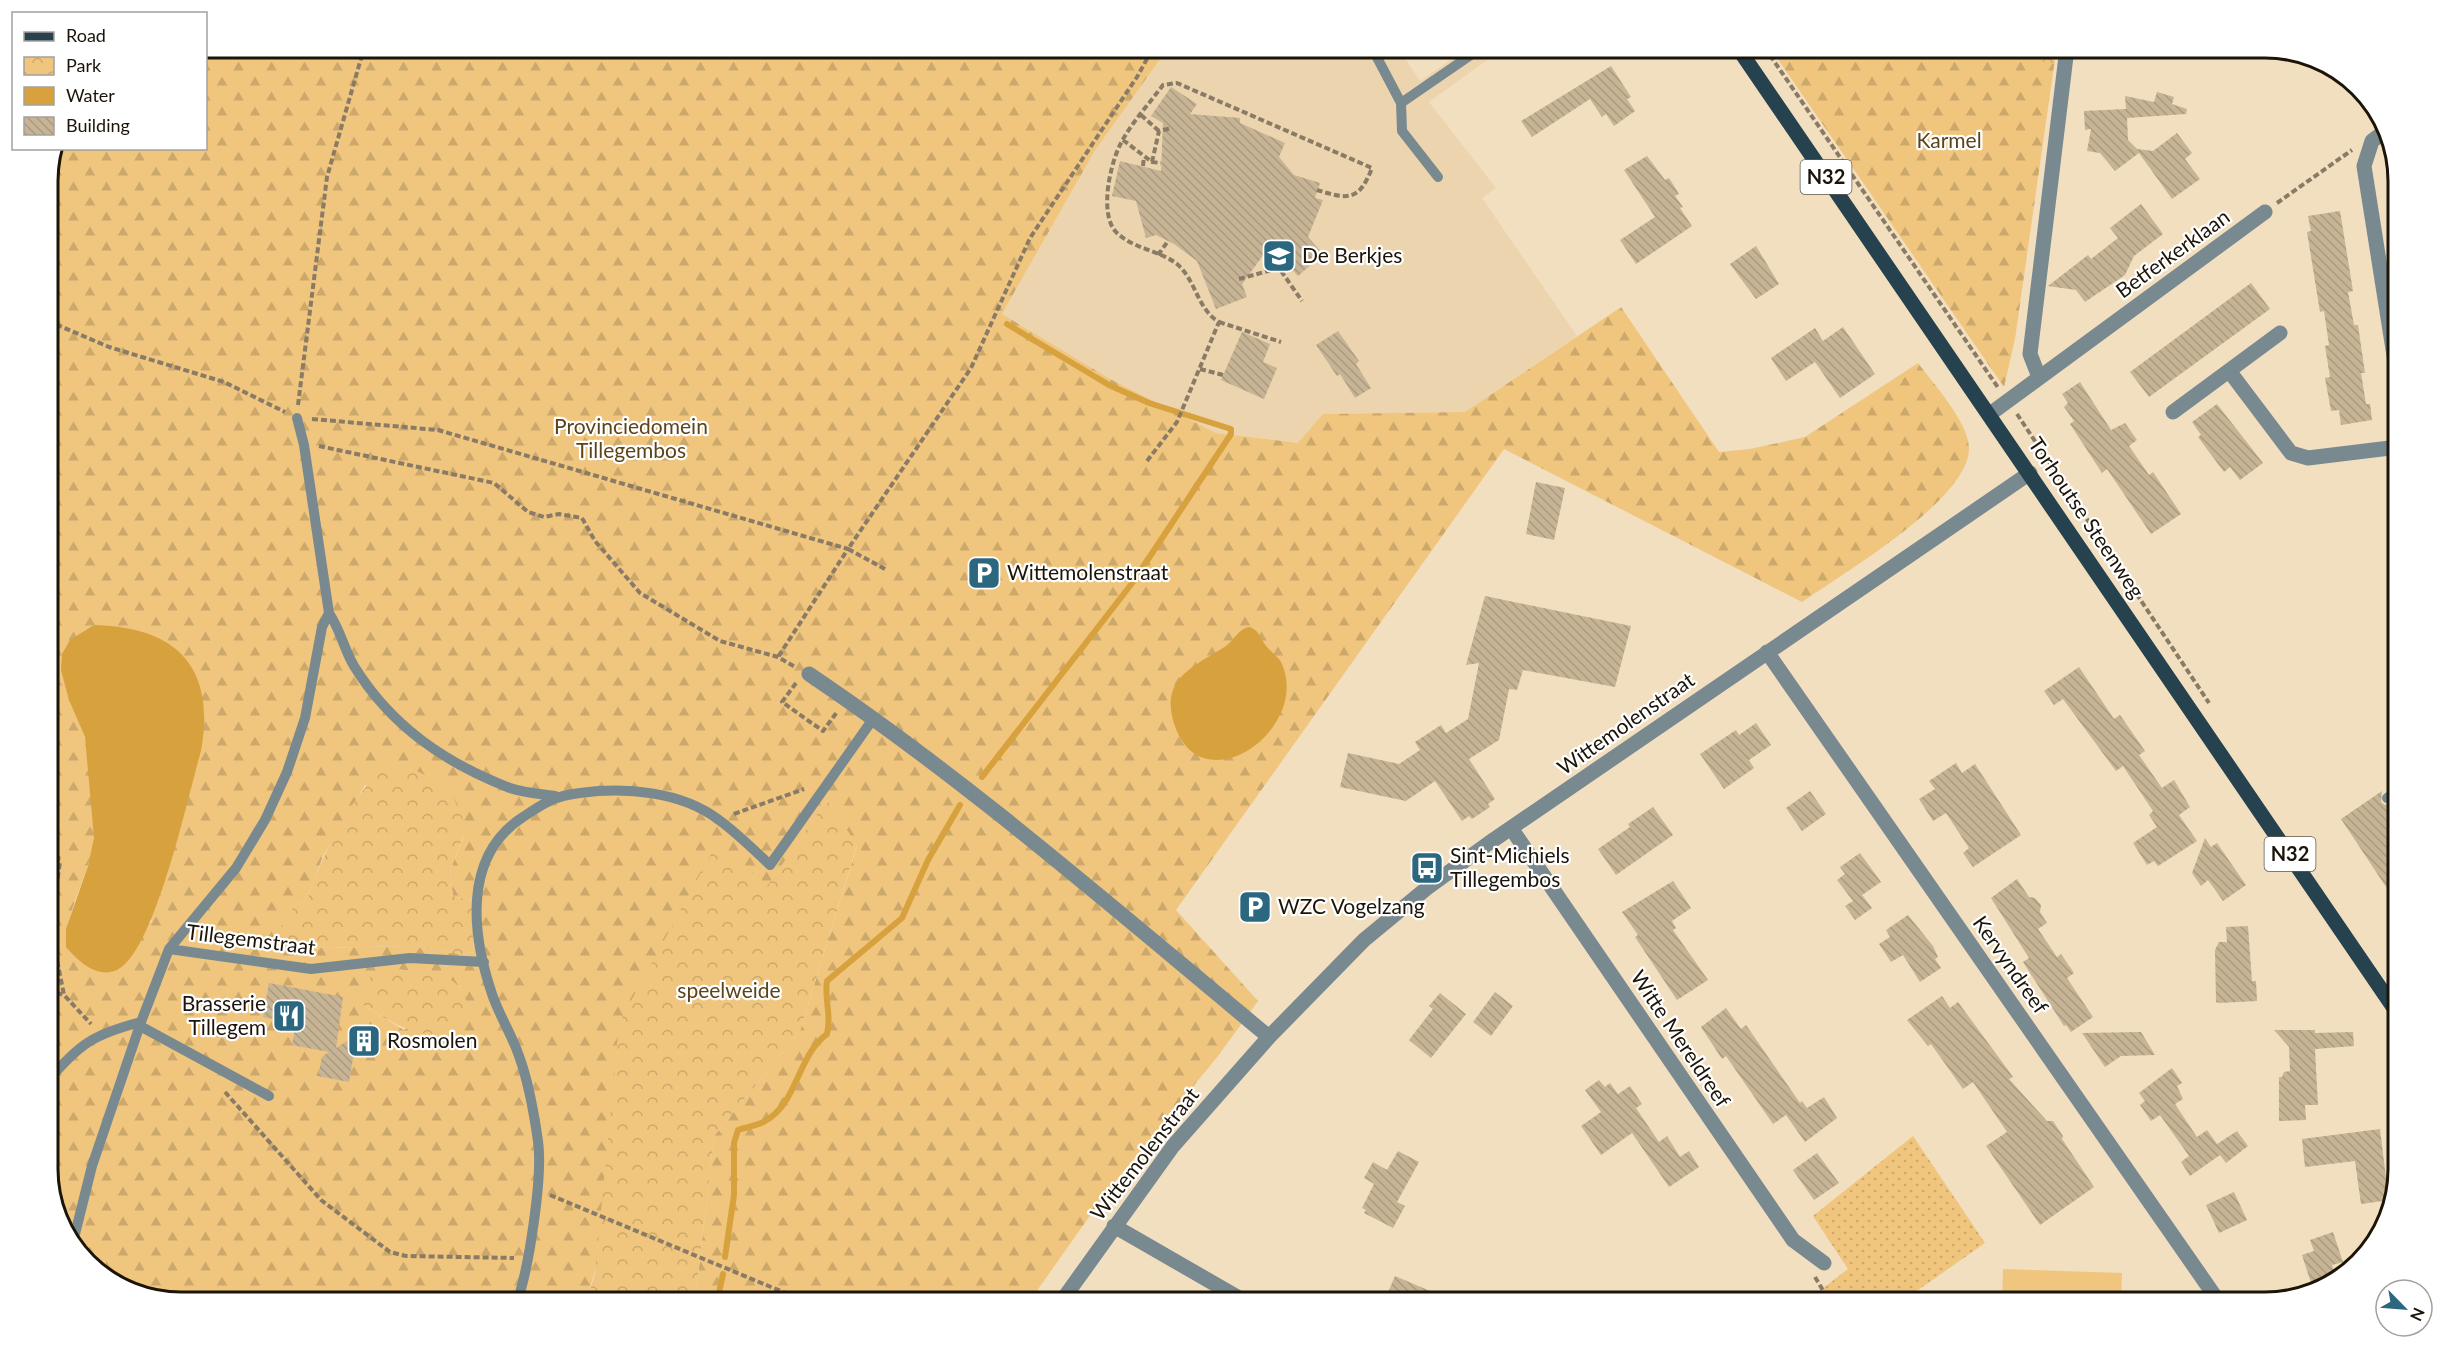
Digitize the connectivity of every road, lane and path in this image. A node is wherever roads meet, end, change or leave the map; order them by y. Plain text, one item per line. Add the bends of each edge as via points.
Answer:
1 (361, 58) edge
2 (1147, 58) edge
3 (1377, 58) edge
4 (1466, 58) edge
5 (1745, 58) edge
6 (1772, 58) edge
7 (2066, 58) edge
8 (1401, 103) junction
9 (1141, 115) junction
10 (1172, 128) dead end
11 (1159, 131) junction
12 (2378, 136) edge
13 (1123, 140) junction
14 (1144, 156) junction
15 (1152, 162) junction
16 (1161, 163) dead end
17 (1143, 166) dead end
18 (1438, 177) dead end
19 (1317, 190) dead end
20 (2265, 212) joint
21 (1168, 241) dead end
22 (1267, 251) dead end
23 (1158, 255) junction
24 (1286, 263) dead end
25 (1279, 268) junction
26 (1239, 279) dead end
27 (1302, 301) dead end
28 (2387, 312) edge
29 (1220, 322) junction
30 (59, 326) edge
31 (2280, 333) dead end
32 (1281, 342) dead end
33 (1200, 369) junction
34 (2230, 372) junction
35 (1223, 375) dead end
36 (2039, 377) junction
37 (2008, 400) junction
38 (2173, 412) dead end
39 (1990, 414) junction
40 (297, 418) junction
41 (304, 445) junction
42 (2387, 448) edge
43 (1148, 461) dead end
44 (2030, 473) junction
45 (849, 549) junction
46 (885, 569) dead end
47 (328, 613) junction
48 (1767, 652) junction
49 (804, 677) joint
50 (846, 699) junction
51 (2213, 708) dead end
52 (873, 718) junction
53 (830, 780) junction
54 (555, 796) junction
55 (719, 819) junction
56 (1511, 828) junction
57 (60, 861) edge
58 (59, 869) edge
59 (169, 949) junction
60 (484, 962) junction
61 (59, 969) edge
62 (59, 993) edge
63 (64, 994) junction
64 (2388, 999) edge
65 (141, 1024) junction
66 (100, 1034) junction
67 (1269, 1037) junction
68 (59, 1068) edge
69 (219, 1086) dead end
70 (269, 1096) dead end
71 (536, 1189) junction
72 (1114, 1226) junction
73 (76, 1231) edge
74 (527, 1259) junction
75 (1824, 1263) dead end
76 (519, 1292) edge
77 (783, 1292) edge
78 (1069, 1292) edge
79 (1229, 1292) edge
80 (2212, 1292) edge

1 - 40 path via 327,177
2 - 45 path via 1030,238 971,368
3 - 8 lane
4 - 8 lane
5 - 39 main road, Torhoutse Steenweg / N32
6 - 37 path
7 - 36 street via 2030,354
8 - 18 lane via 1402,131
9 - 11 path
9 - 13 path
9 - 19 path via 1163,85 1177,83 1372,168 1366,183 1349,197
10 - 11 path
11 - 15 path
12 - 20 path via 2349,151
12 - 28 street via 2364,166
13 - 14 path
13 - 23 path via 1106,200 1111,225 1126,240
14 - 15 path
14 - 17 path
15 - 16 path
20 - 36 street, Betferkerklaan
21 - 23 path
22 - 25 path
23 - 29 path via 1184,270 1204,307
24 - 25 path
25 - 26 path
25 - 27 path
29 - 32 path
29 - 33 path
30 - 40 path via 109,346 224,382
31 - 34 street
33 - 35 path
33 - 43 path via 1177,422
34 - 38 street
34 - 42 street via 2291,453 2308,458
36 - 37 street, Betferkerklaan
37 - 39 street, Betferkerklaan
37 - 51 path
39 - 44 main road, Torhoutse Steenweg / N32
40 - 41 lane
40 - 45 path via 438,430
41 - 45 path via 495,483 528,512 544,517 559,514 582,518 595,541 639,592 720,640 778,657
41 - 47 lane
44 - 48 street, Wittemolenstraat
44 - 64 main road, Torhoutse Steenweg / N32
45 - 46 path
47 - 54 lane via 353,664 388,713 444,757 512,788
47 - 59 lane via 305,718 265,820 236,868
48 - 56 street, Wittemolenstraat
48 - 80 street, Kervyndreef
49 - 50 street
49 - 50 path via 782,702 824,731
50 - 52 street
52 - 53 lane
52 - 67 street via 1065,868
53 - 55 path
53 - 55 lane via 770,865
54 - 55 lane via 607,790 649,793 694,805
54 - 60 lane via 511,825 493,845 482,867 476,926
56 - 67 street, Wittemolenstraat via 1427,888 1364,940
56 - 75 street, Witte Mereldreef via 1792,1240
57 - 58 path
59 - 60 lane, Tillegemstraat via 311,969 410,958
59 - 65 lane, Tillegemstraat
60 - 71 lane via 531,1100 538,1143
61 - 63 path
62 - 63 path
63 - 66 path
65 - 66 lane
65 - 70 lane
65 - 73 lane, Tillegemstraat via 92,1166
66 - 68 lane via 71,1054
67 - 72 street, Wittemolenstraat via 1173,1146
69 - 74 path via 321,1200 390,1252 406,1256
71 - 74 lane
71 - 77 path
72 - 78 street, Wittemolenstraat
72 - 79 street
74 - 76 lane

